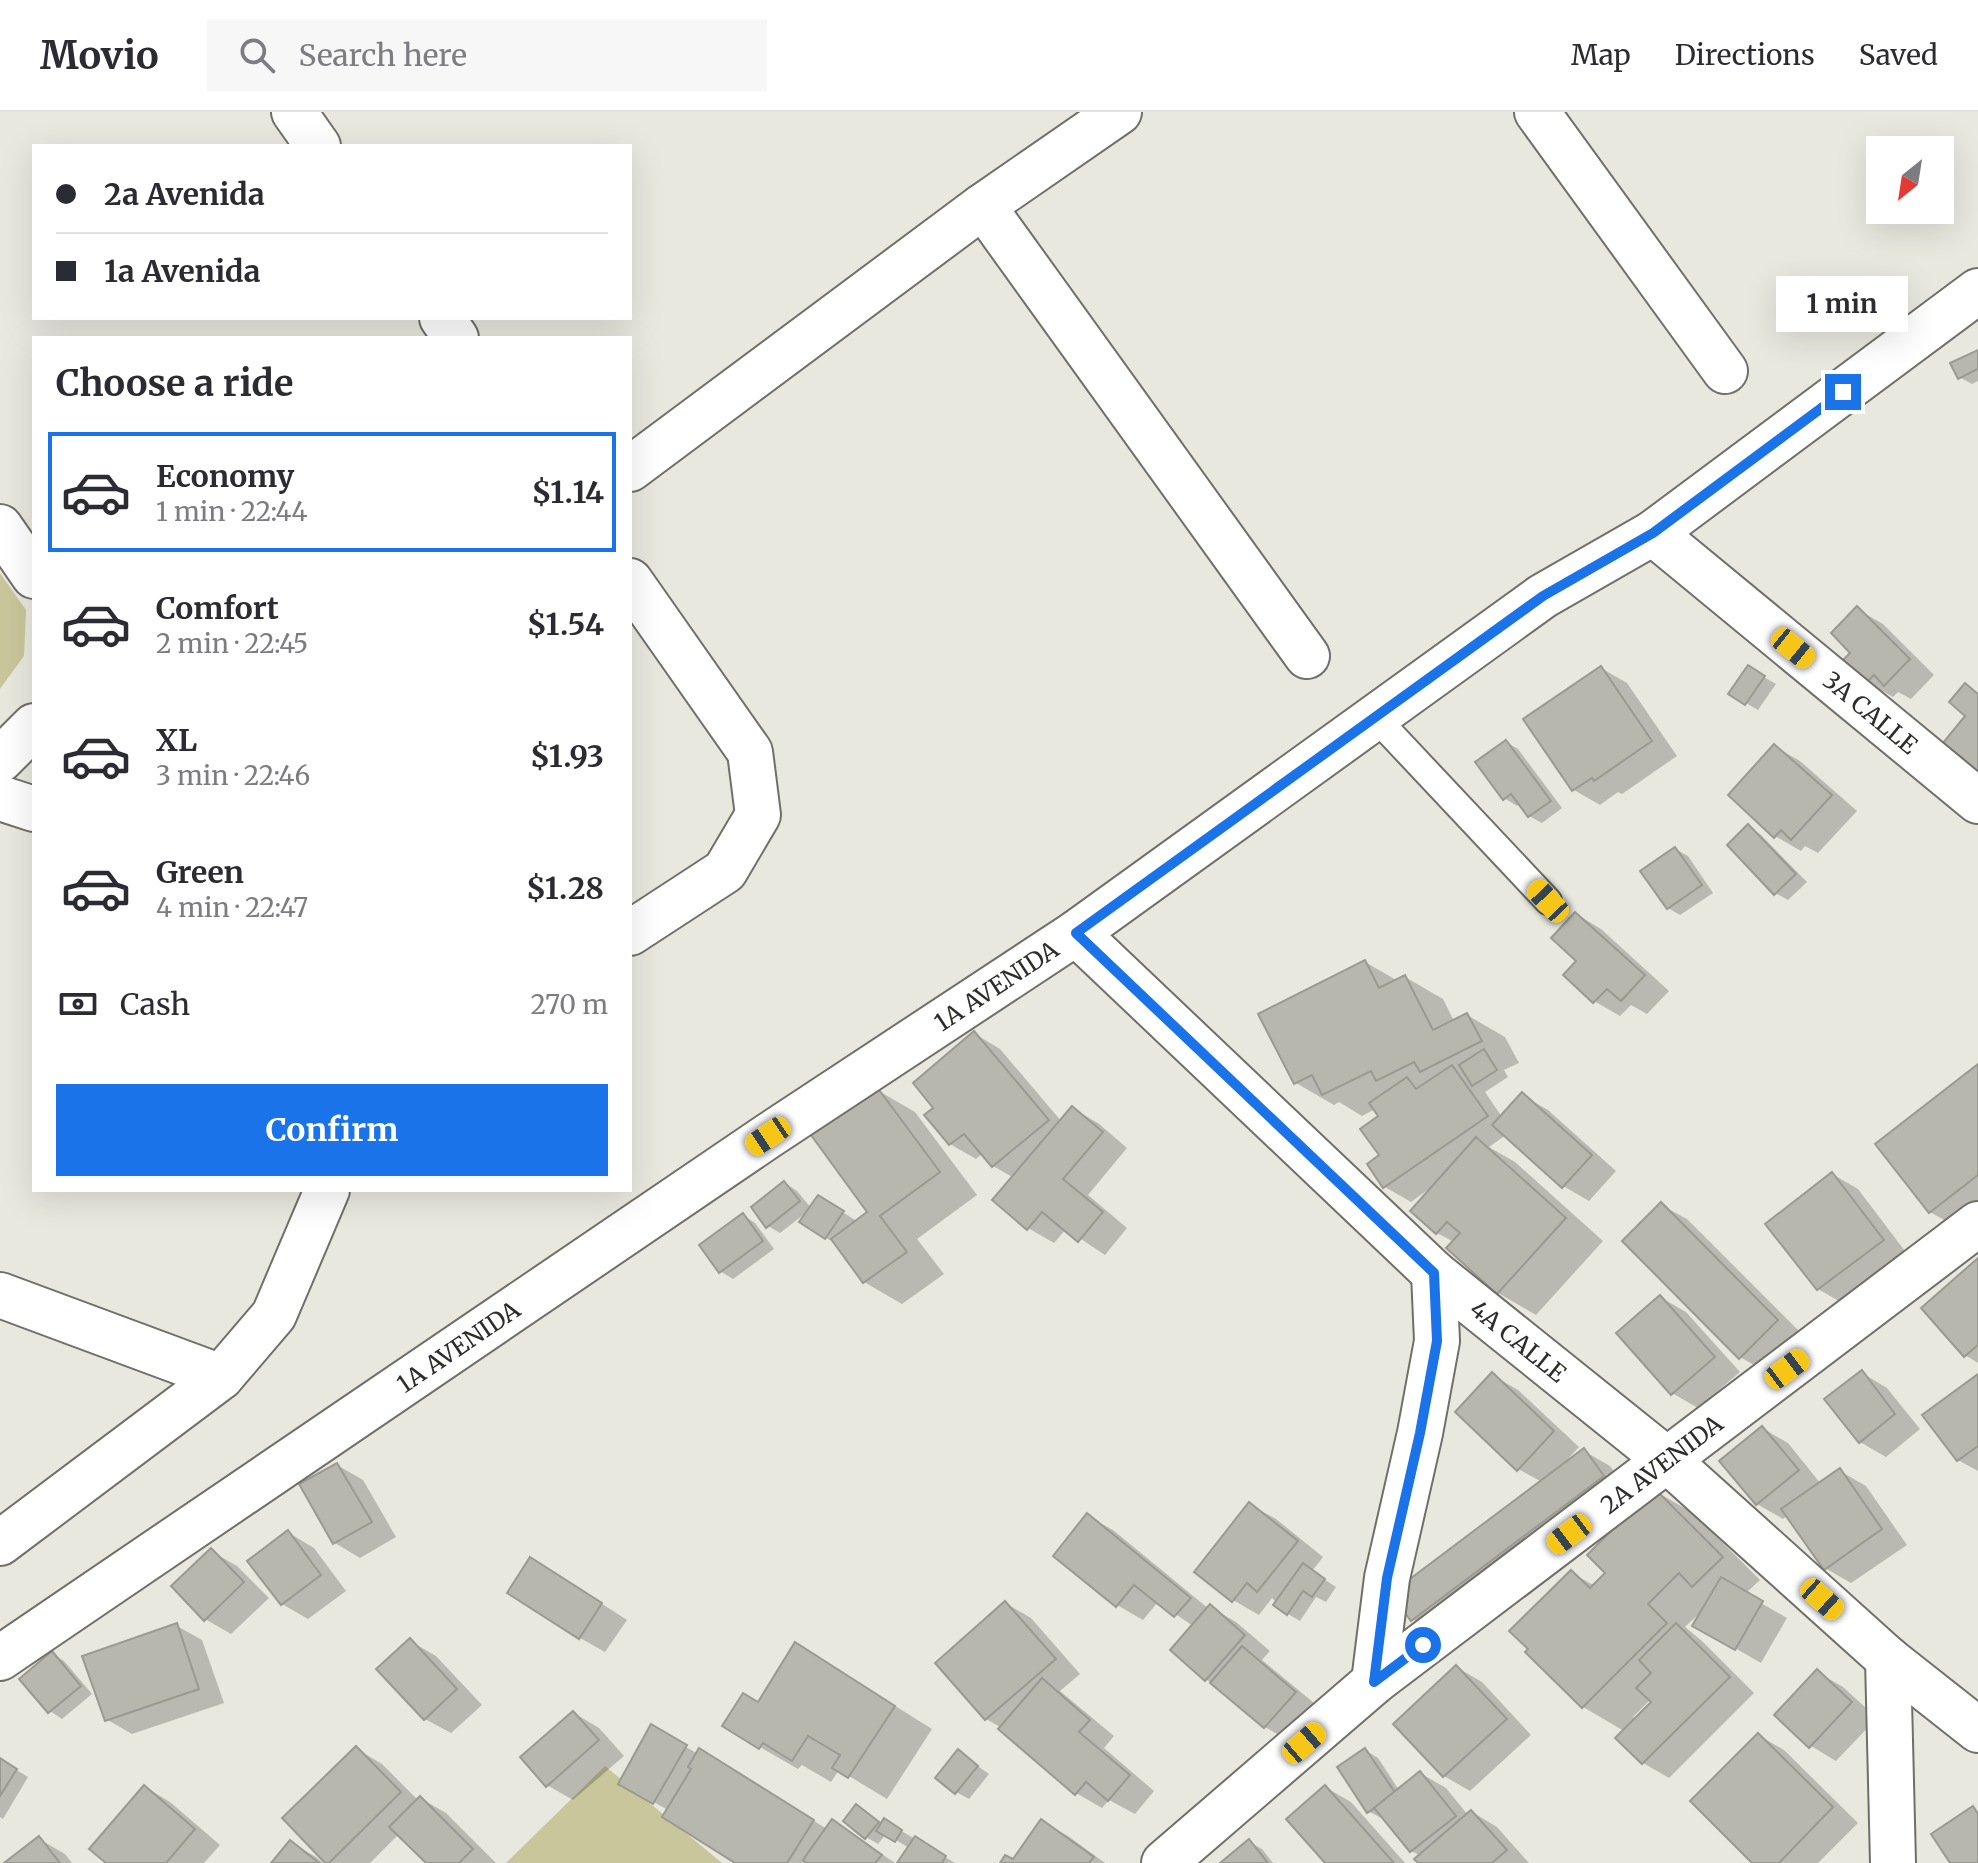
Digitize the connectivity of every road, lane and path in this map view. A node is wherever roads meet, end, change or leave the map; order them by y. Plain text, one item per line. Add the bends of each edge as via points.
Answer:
1 (294, 112) edge
2 (1119, 112) edge
3 (1537, 112) edge
4 (317, 144) edge
5 (983, 206) junction
6 (1978, 291) edge
7 (1725, 371) dead end
8 (632, 468) edge
9 (0, 527) edge
10 (1653, 533) junction
11 (32, 573) edge
12 (632, 584) edge
13 (1307, 656) dead end
14 (1375, 717) junction
15 (32, 728) edge
16 (0, 760) edge
17 (0, 798) edge
18 (1978, 801) edge
19 (32, 808) edge
20 (1548, 901) dead end
21 (632, 932) edge
22 (1076, 933) junction
23 (326, 1192) edge
24 (1978, 1224) edge
25 (1434, 1273) junction
26 (0, 1295) edge
27 (221, 1377) junction
28 (1667, 1460) junction
29 (0, 1543) edge
30 (0, 1658) edge
31 (1888, 1659) junction
32 (1374, 1682) junction
33 (1978, 1730) edge
34 (1164, 1863) edge
35 (1893, 1863) edge

1 - 4 street
2 - 5 street
3 - 7 street
5 - 8 street
5 - 13 street
6 - 10 street, 1A AVENIDA
9 - 11 street
10 - 14 street, 1A AVENIDA via 1543,596
10 - 18 street, 3A CALLE
12 - 21 street via 750,752 758,815 725,871
14 - 20 lane
14 - 22 street, 1A AVENIDA
15 - 16 street
17 - 19 street
22 - 25 street, 4A CALLE
22 - 30 street, 1A AVENIDA
23 - 27 street via 274,1315
24 - 28 street, 2A AVENIDA
25 - 28 street, 4A CALLE
25 - 32 street via 1437,1341 1387,1578
26 - 27 street
27 - 29 street
28 - 31 street, 4A CALLE
28 - 32 street, 2A AVENIDA
31 - 33 street, 4A CALLE
31 - 35 street
32 - 34 street, 2A AVENIDA

